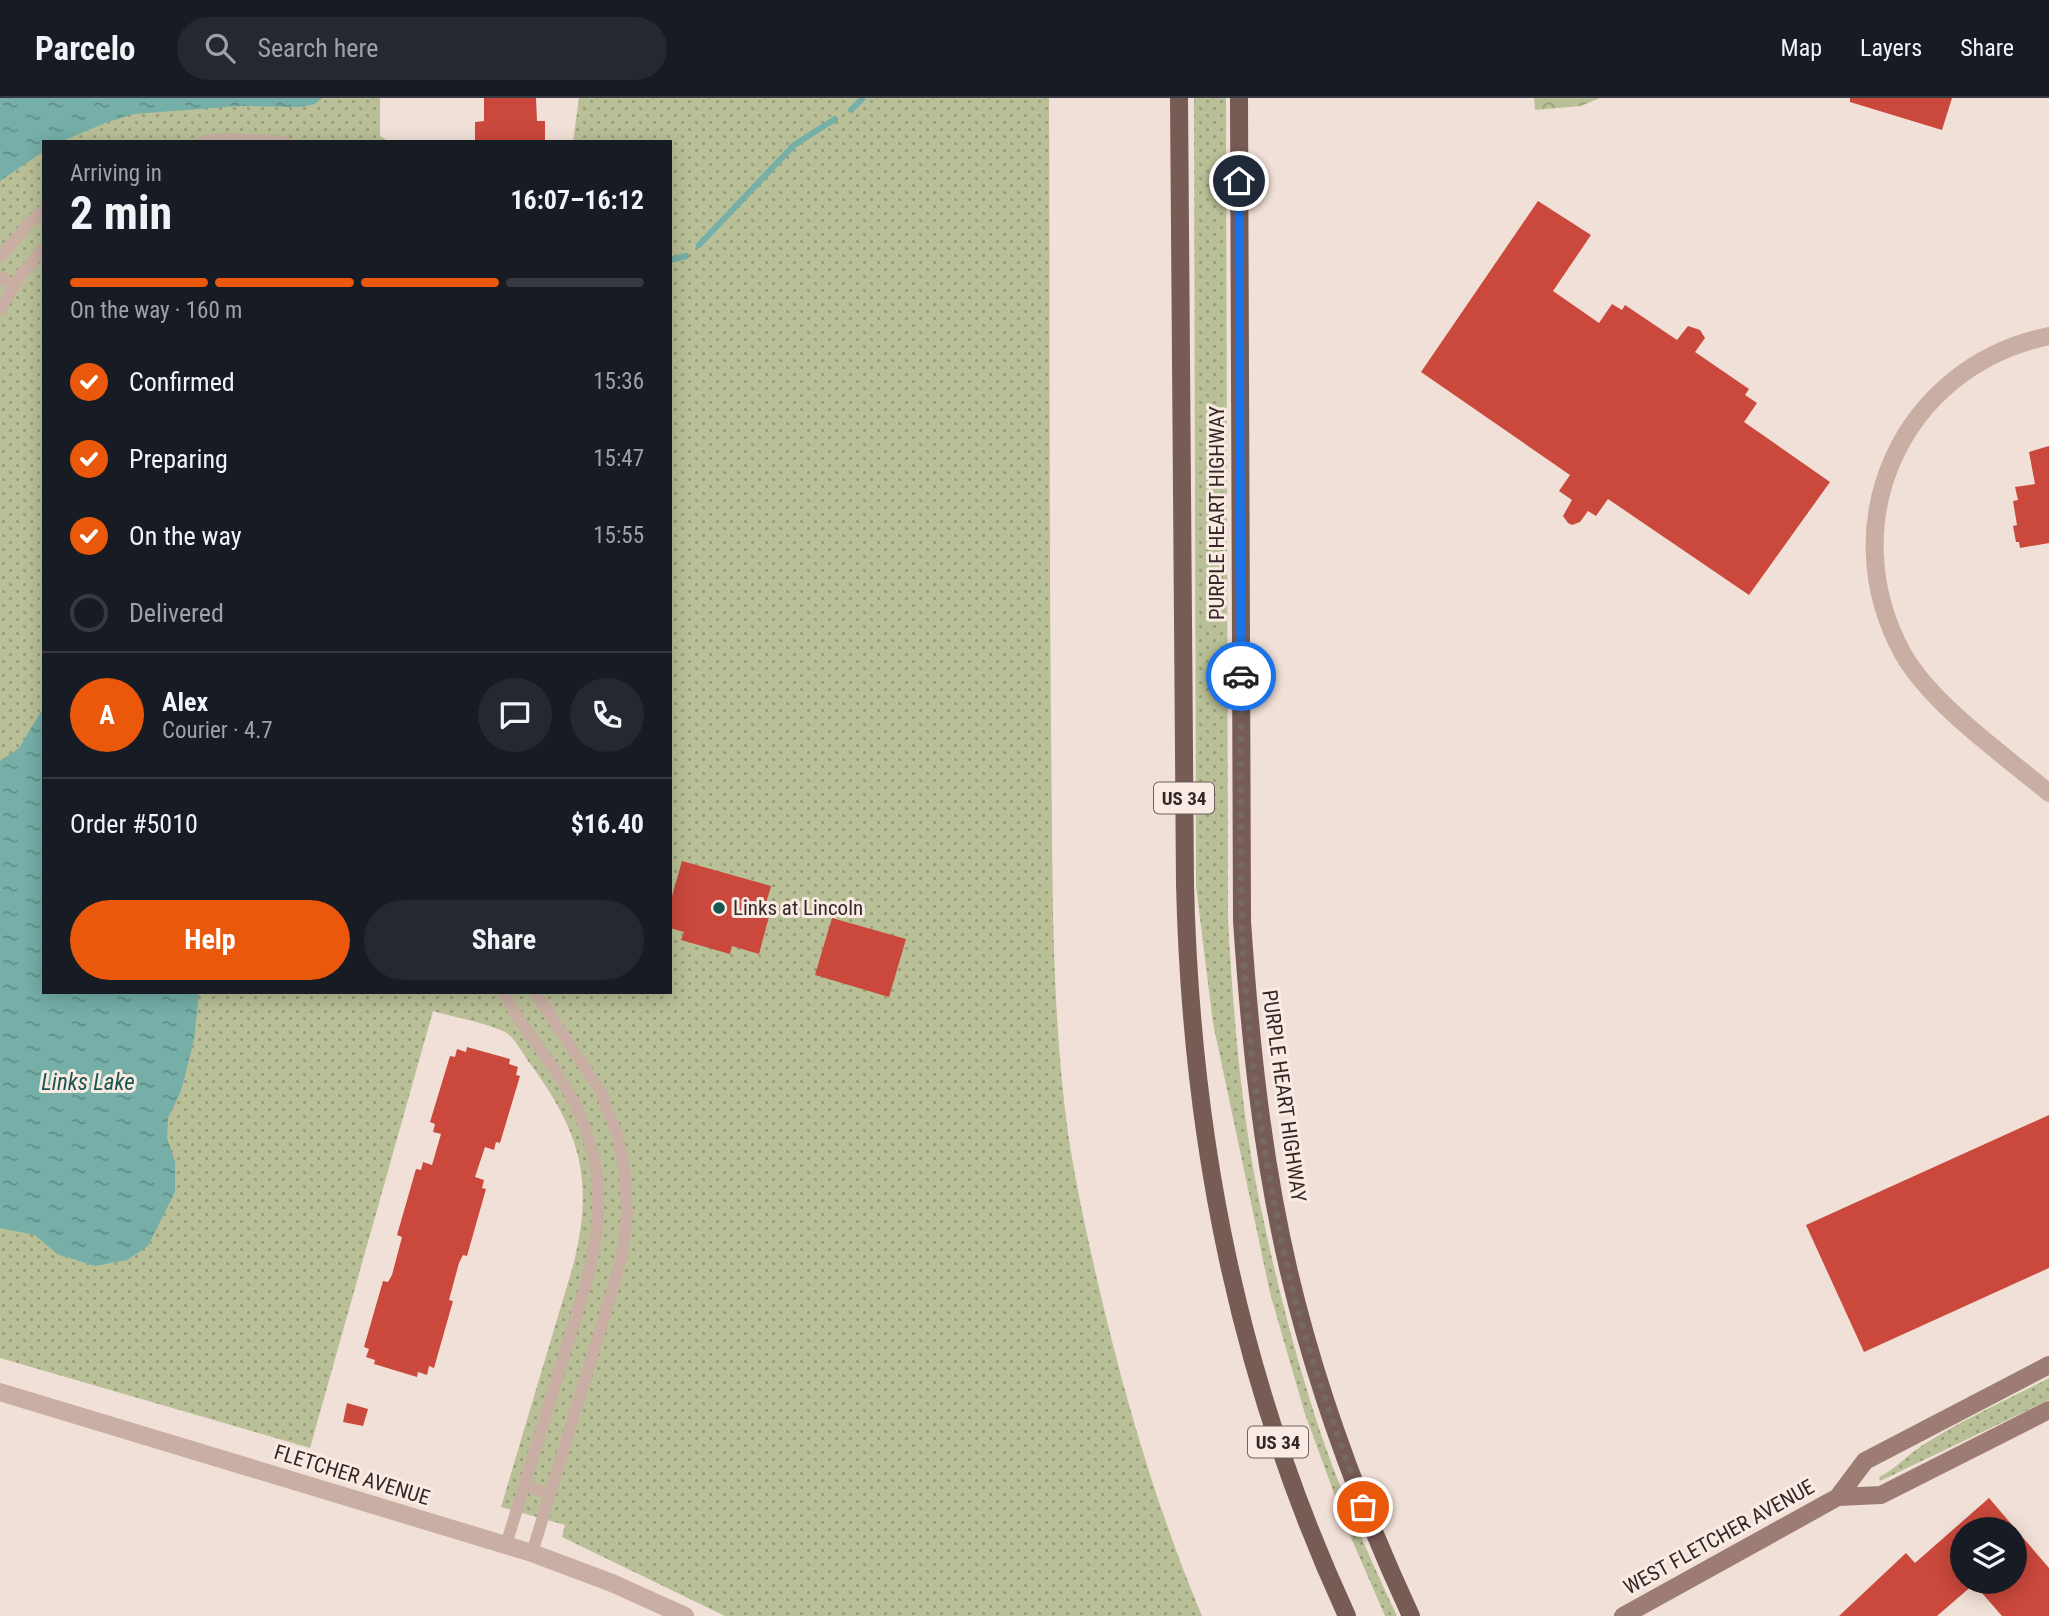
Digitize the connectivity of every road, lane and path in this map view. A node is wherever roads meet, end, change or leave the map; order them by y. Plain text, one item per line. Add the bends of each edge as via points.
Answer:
1 (1179, 98) edge
2 (1240, 98) edge
3 (218, 140) edge
4 (247, 140) edge
5 (42, 212) edge
6 (42, 251) edge
7 (0, 257) edge
8 (0, 277) edge
9 (14, 286) junction
10 (0, 309) edge
11 (2049, 336) edge
12 (2049, 793) edge
13 (506, 994) edge
14 (536, 994) edge
15 (2049, 1365) edge
16 (0, 1392) edge
17 (2049, 1410) edge
18 (524, 1486) junction
19 (549, 1493) junction
20 (1838, 1497) junction
21 (506, 1545) junction
22 (531, 1553) junction
23 (685, 1616) edge
24 (1347, 1616) edge
25 (1411, 1616) edge
26 (1623, 1616) edge

1 - 24 main road, PURPLE HEART HIGHWAY / US 34 via 1185,884 1201,1106 1244,1334 1299,1506
2 - 25 main road, PURPLE HEART HIGHWAY / US 34 via 1242,921 1256,1084 1289,1272 1312,1359 1363,1507
3 - 4 lane
5 - 7 lane
6 - 9 lane
8 - 9 lane
9 - 10 lane
11 - 12 street via 2000,351 1972,366 1927,405 1907,431 1890,463 1879,499 1874,566 1889,625 1921,679
13 - 18 lane via 576,1104 594,1156 599,1196 590,1269
14 - 19 lane via 601,1092 623,1160 627,1205 618,1271
15 - 20 main road, WEST FLETCHER AVENUE via 1866,1461
16 - 21 street, FLETCHER AVENUE
17 - 20 main road, WEST FLETCHER AVENUE via 1881,1495
18 - 19 lane
18 - 21 lane
19 - 22 lane
20 - 26 main road, WEST FLETCHER AVENUE
21 - 22 street, FLETCHER AVENUE
22 - 23 street, FLETCHER AVENUE

